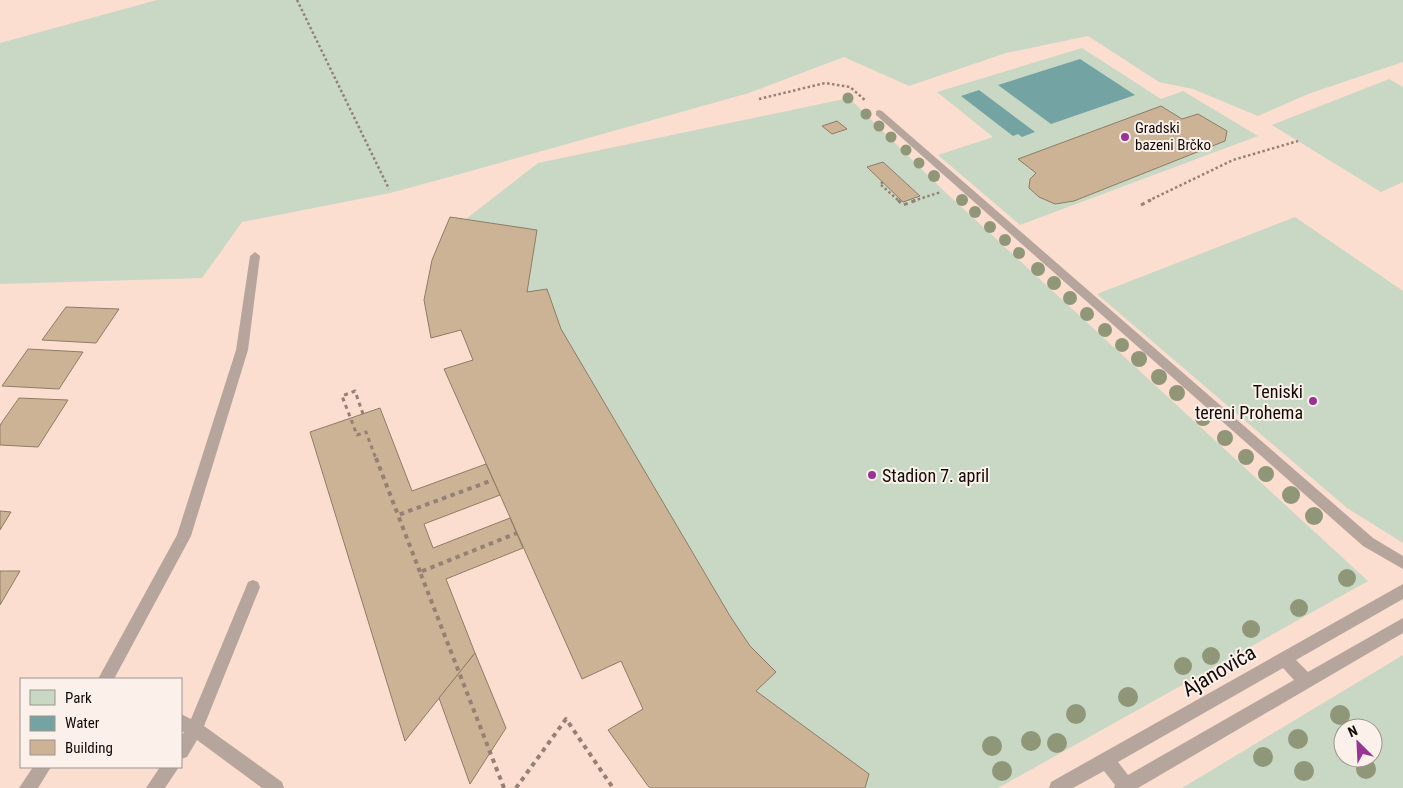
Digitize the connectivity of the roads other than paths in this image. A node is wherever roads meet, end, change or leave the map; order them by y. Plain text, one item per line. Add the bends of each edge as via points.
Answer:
1 (879, 113) road end
2 (255, 256) dead end
3 (1403, 564) edge
4 (253, 587) dead end
5 (1403, 591) edge
6 (1403, 625) edge
7 (1284, 658) junction
8 (107, 678) edge
9 (1306, 681) junction
10 (188, 726) edge
11 (182, 747) edge
12 (1106, 760) junction
13 (41, 768) edge
14 (170, 768) edge
15 (1124, 787) edge
16 (27, 788) edge
17 (154, 788) edge
18 (276, 788) edge
19 (1057, 788) edge

1 - 3 lane via 1368,542
2 - 8 lane via 242,350 184,536
4 - 10 lane
5 - 7 lane, Ajanovića
6 - 9 lane
7 - 9 lane
7 - 12 lane, Ajanovića
9 - 15 lane
10 - 11 lane
10 - 18 lane
12 - 15 lane
12 - 19 lane, Ajanovića
13 - 16 lane
14 - 17 lane

